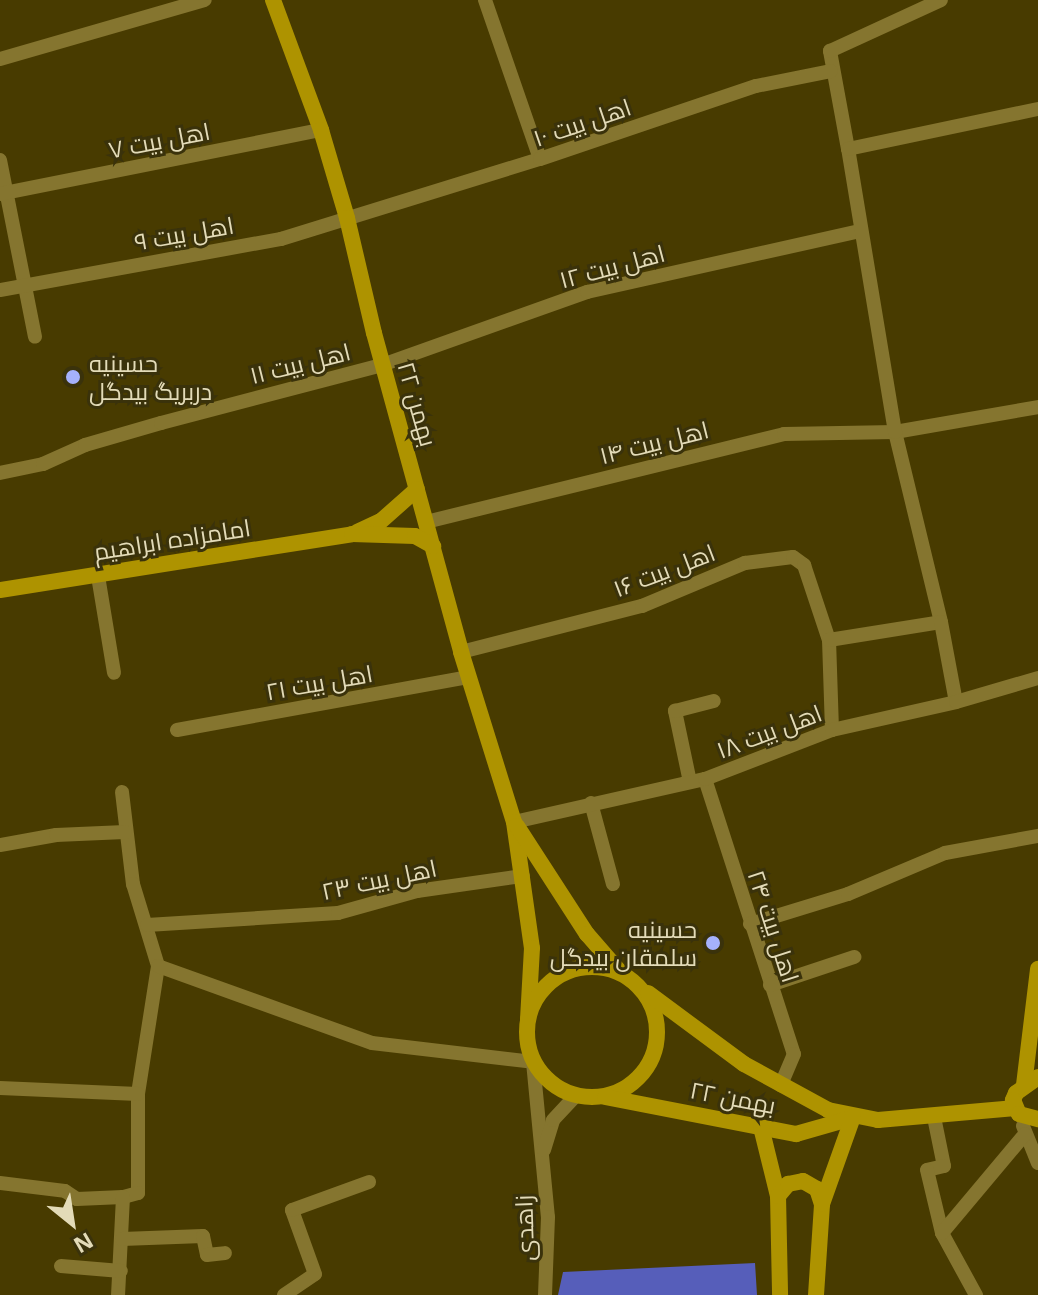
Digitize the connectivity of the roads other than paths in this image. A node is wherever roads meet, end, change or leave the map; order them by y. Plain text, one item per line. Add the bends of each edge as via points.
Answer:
1 (205, 0) edge
2 (273, 0) edge
3 (485, 0) edge
4 (941, 0) edge
5 (0, 59) edge
6 (831, 71) junction
7 (1038, 109) edge
8 (321, 130) junction
9 (848, 149) junction
10 (540, 159) junction
11 (0, 160) edge
12 (3, 194) edge
13 (347, 218) junction
14 (859, 231) junction
15 (28, 287) junction
16 (0, 290) edge
17 (35, 337) dead end
18 (382, 365) junction
19 (1038, 407) edge
20 (895, 432) junction
21 (0, 473) edge
22 (417, 489) junction
23 (426, 522) junction
24 (352, 534) junction
25 (433, 546) junction
26 (98, 576) junction
27 (0, 590) edge
28 (941, 622) junction
29 (829, 640) junction
30 (461, 652) junction
31 (114, 673) dead end
32 (469, 677) junction
33 (1038, 678) edge
34 (714, 701) dead end
35 (956, 702) junction
36 (177, 730) dead end
37 (832, 730) junction
38 (705, 779) junction
39 (690, 782) junction
40 (122, 792) dead end
41 (591, 803) junction
42 (514, 822) junction
43 (125, 832) junction
44 (1038, 836) edge
45 (0, 845) edge
46 (523, 876) junction
47 (613, 884) dead end
48 (750, 924) junction
49 (147, 925) junction
50 (854, 957) dead end
51 (158, 966) junction
52 (1038, 969) edge
53 (620, 972) junction
54 (770, 985) junction
55 (643, 990) junction
56 (528, 1019) junction
57 (533, 1062) junction
58 (1031, 1081) edge
59 (781, 1085) junction
60 (0, 1088) edge
61 (138, 1094) junction
62 (575, 1096) junction
63 (603, 1097) junction
64 (1017, 1111) junction
65 (853, 1117) junction
66 (934, 1117) junction
67 (1038, 1119) edge
68 (761, 1127) junction
69 (1025, 1134) junction
70 (541, 1158) junction
71 (1038, 1163) edge
72 (369, 1182) dead end
73 (0, 1183) edge
74 (778, 1196) junction
75 (123, 1197) junction
76 (822, 1204) junction
77 (942, 1233) junction
78 (122, 1239) junction
79 (225, 1253) dead end
80 (61, 1266) dead end
81 (121, 1271) junction
82 (118, 1295) edge
83 (284, 1295) edge
84 (545, 1295) edge
85 (780, 1295) edge
86 (816, 1295) edge
87 (976, 1295) edge

1 - 5 street
2 - 8 street, ۲۲ بهمن
3 - 10 street
4 - 6 street via 830,51
6 - 9 street
6 - 10 street, اهل بیت ۱۰ via 756,86
7 - 9 street
8 - 12 street, اهل بیت ۷
8 - 13 street, ۲۲ بهمن
9 - 14 street
10 - 13 street, اهل بیت ۱۰
11 - 12 street
12 - 15 street
13 - 15 street, اهل بیت ۹ via 281,239
13 - 18 street, ۲۲ بهمن
14 - 18 street, اهل بیت ۱۲ via 587,292
14 - 20 street
15 - 16 street, اهل بیت ۹
15 - 17 street
18 - 21 street, اهل بیت ۱۱ via 161,423 85,445 43,464
18 - 22 street, ۲۲ بهمن
19 - 20 street, اهل بیت ۱۴
20 - 23 street, اهل بیت ۱۴ via 784,434
20 - 28 street
22 - 23 street, ۲۲ بهمن
22 - 24 street, امامزاده ابراهیم via 381,521
23 - 25 street, ۲۲ بهمن
24 - 25 street, امامزاده ابراهیم via 415,536
24 - 26 street, امامزاده ابراهیم
25 - 30 street, ۲۲ بهمن
26 - 27 street, امامزاده ابراهیم
26 - 31 street
28 - 29 street
28 - 35 street
29 - 30 street, اهل بیت ۱۶ via 804,565 793,557 745,563 642,606
29 - 37 street, اهل بیت ۱۶
30 - 32 street, ۲۲ بهمن
32 - 36 street, اهل بیت ۲۱
32 - 42 street, ۲۲ بهمن
33 - 35 street, اهل بیت ۱۸
34 - 39 street via 675,711
35 - 37 street, اهل بیت ۱۸
37 - 38 street, اهل بیت ۱۸
38 - 39 street, اهل بیت ۱۸
38 - 48 street, اهل بیت ۲۴
39 - 41 street, اهل بیت ۱۸
40 - 43 street
41 - 42 street, اهل بیت ۱۸
41 - 47 street
42 - 46 street, ۲۲ بهمن
42 - 53 street, ۲۲ بهمن via 587,934
43 - 45 street via 56,835
43 - 49 street via 133,884
44 - 48 street via 945,853 848,894
46 - 49 street, اهل بیت ۲۳ via 417,891 338,913
46 - 56 street, ۲۲ بهمن via 532,948
48 - 54 street, اهل بیت ۲۴
49 - 51 street
50 - 54 street
51 - 57 street via 372,1043
51 - 61 street
52 - 58 street
53 - 55 street
53 - 56 street via 591,966 563,974 540,992
54 - 59 street, اهل بیت ۲۴ via 794,1054
55 - 59 street, ۲۲ بهمن
55 - 63 street via 656,1014 658,1042 648,1068 628,1087
56 - 57 street
57 - 62 street via 550,1083
57 - 70 street, زاهدی
58 - 64 street via 1016,1093
59 - 65 street, ۲۲ بهمن
60 - 61 street
61 - 75 street via 138,1193
62 - 63 street
62 - 70 street, زاهدی via 553,1120
63 - 68 street, ۲۲ بهمن
64 - 66 street, ۲۲ بهمن
64 - 67 street
64 - 69 street
65 - 66 street, ۲۲ بهمن
65 - 68 street, ۲۲ بهمن via 796,1134
65 - 76 street
66 - 77 street via 944,1166 927,1170
68 - 74 street
69 - 71 street
69 - 77 street
70 - 84 street, زاهدی via 548,1217
72 - 83 street via 292,1210 315,1274
73 - 75 street via 65,1191 77,1199
74 - 76 street via 788,1184 803,1181 817,1189
74 - 85 street
75 - 78 street
76 - 86 street
77 - 87 street
78 - 79 street via 203,1236 207,1255
78 - 81 street
80 - 81 street
81 - 82 street

